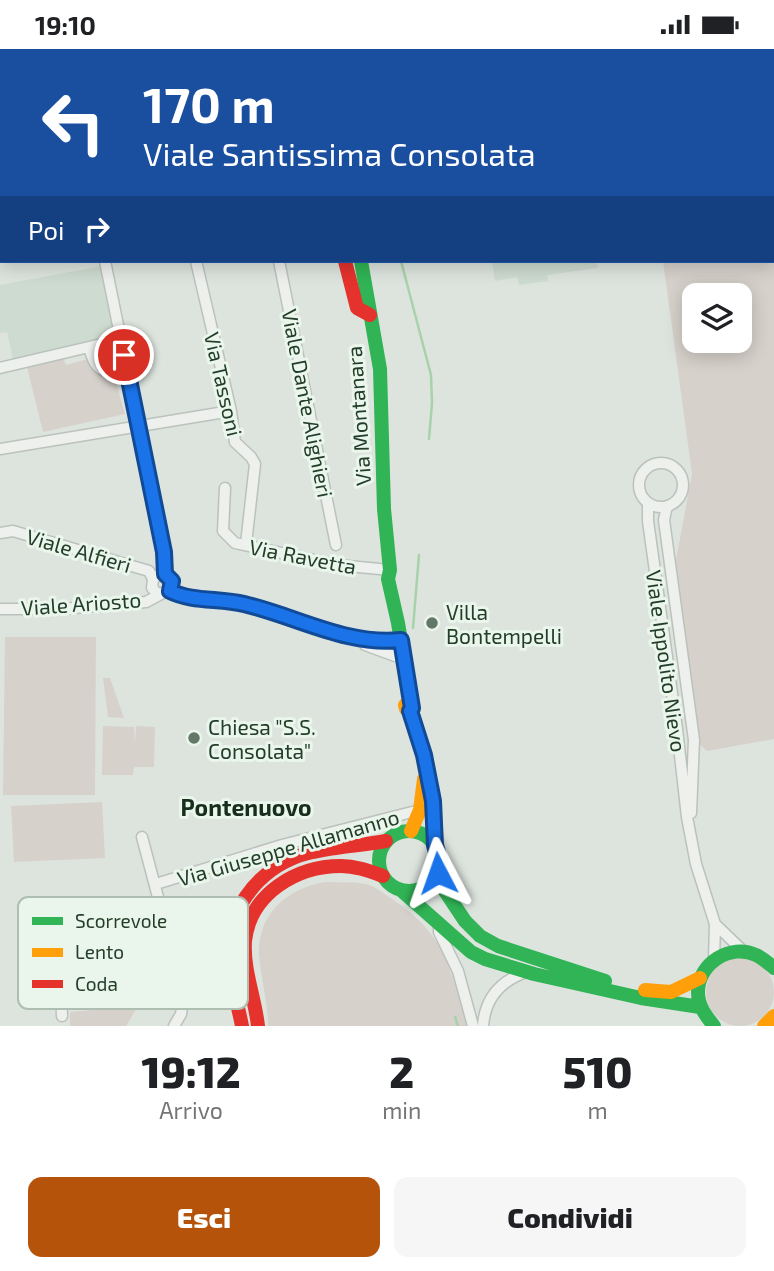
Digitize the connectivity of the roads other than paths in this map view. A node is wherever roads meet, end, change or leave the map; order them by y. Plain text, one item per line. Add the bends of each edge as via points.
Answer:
1 (105, 263) edge
2 (196, 263) edge
3 (279, 263) edge
4 (345, 263) edge
5 (361, 263) edge
6 (370, 315) junction
7 (121, 339) junction
8 (89, 347) junction
9 (0, 368) edge
10 (128, 370) junction
11 (231, 411) junction
12 (140, 426) junction
13 (0, 449) edge
14 (225, 488) dead end
15 (648, 503) junction
16 (667, 506) junction
17 (0, 533) edge
18 (246, 544) junction
19 (336, 545) dead end
20 (390, 570) junction
21 (165, 574) junction
22 (153, 579) junction
23 (165, 593) junction
24 (0, 609) edge
25 (363, 640) junction
26 (397, 640) junction
27 (396, 656) junction
28 (410, 711) junction
29 (426, 767) junction
30 (420, 810) junction
31 (689, 819) junction
32 (411, 831) junction
33 (142, 838) dead end
34 (386, 841) junction
35 (435, 845) junction
36 (438, 873) junction
37 (383, 876) junction
38 (156, 884) junction
39 (402, 891) junction
40 (159, 897) edge
41 (246, 897) edge
42 (439, 923) junction
43 (715, 924) junction
44 (248, 928) edge
45 (742, 950) junction
46 (714, 959) junction
47 (774, 968) edge
48 (248, 970) edge
49 (526, 972) junction
50 (700, 978) junction
51 (700, 1007) junction
52 (62, 1009) edge
53 (182, 1009) edge
54 (62, 1016) dead end
55 (774, 1016) edge
56 (174, 1026) edge
57 (257, 1026) edge
58 (473, 1026) edge
59 (483, 1026) edge
60 (714, 1026) edge
61 (764, 1026) edge

1 - 7 street
2 - 11 street, Via Tassoni
3 - 19 street, Viale Dante Alighieri
4 - 6 main road via 354,302
5 - 6 main road, Via Montanara
6 - 20 main road, Via Montanara via 380,369
7 - 8 street
7 - 10 street
8 - 9 street
8 - 10 street via 101,370
10 - 12 street
11 - 12 street
11 - 18 street, Via Tassoni via 235,442 255,464
12 - 13 street
12 - 21 street
14 - 18 street, Via Ravetta via 223,531 235,543
15 - 16 street
15 - 16 street via 639,489 641,477 649,467 663,464 675,469 682,484 680,495
15 - 31 street, Viale Ippolito Nievo
16 - 31 street, Viale Ippolito Nievo via 664,520 694,740
17 - 22 street, Viale Alfieri via 13,531 149,571
18 - 20 street, Via Ravetta via 338,565
20 - 26 main road, Via Montanara via 382,579
21 - 22 street
21 - 23 street via 172,581
22 - 23 street via 152,588
23 - 24 street, Viale Ariosto via 146,602
23 - 25 street via 243,603
25 - 26 street
25 - 27 street via 365,645
26 - 27 main road, Via Montanara
26 - 28 main road, Via Montanara
27 - 28 main road, Via Montanara
28 - 29 main road, Via Montanara
29 - 30 main road, Via Montanara
29 - 35 main road, Via Montanara
30 - 32 main road, Via Montanara
30 - 38 street, Via Giuseppe Allamanno via 282,845
31 - 43 street, Viale Ippolito Nievo via 696,864
32 - 34 main road
32 - 35 main road
33 - 38 street
34 - 37 main road via 379,858
34 - 41 main road via 302,855 275,867
35 - 36 main road
36 - 39 main road via 423,888
36 - 50 main road via 465,921 498,947 628,989 671,992
37 - 39 main road
37 - 44 main road via 357,868 304,871 268,893
38 - 40 street
39 - 42 main road
42 - 49 main road via 471,952
42 - 58 street
43 - 45 street, Viale Ippolito Nievo
43 - 46 street, Viale Ippolito Nievo
45 - 46 main road
45 - 47 main road via 755,953
46 - 50 main road
48 - 57 main road
49 - 51 main road
49 - 59 street via 495,992 486,1006
50 - 51 main road
51 - 60 main road
52 - 54 street
53 - 56 street
55 - 61 main road

